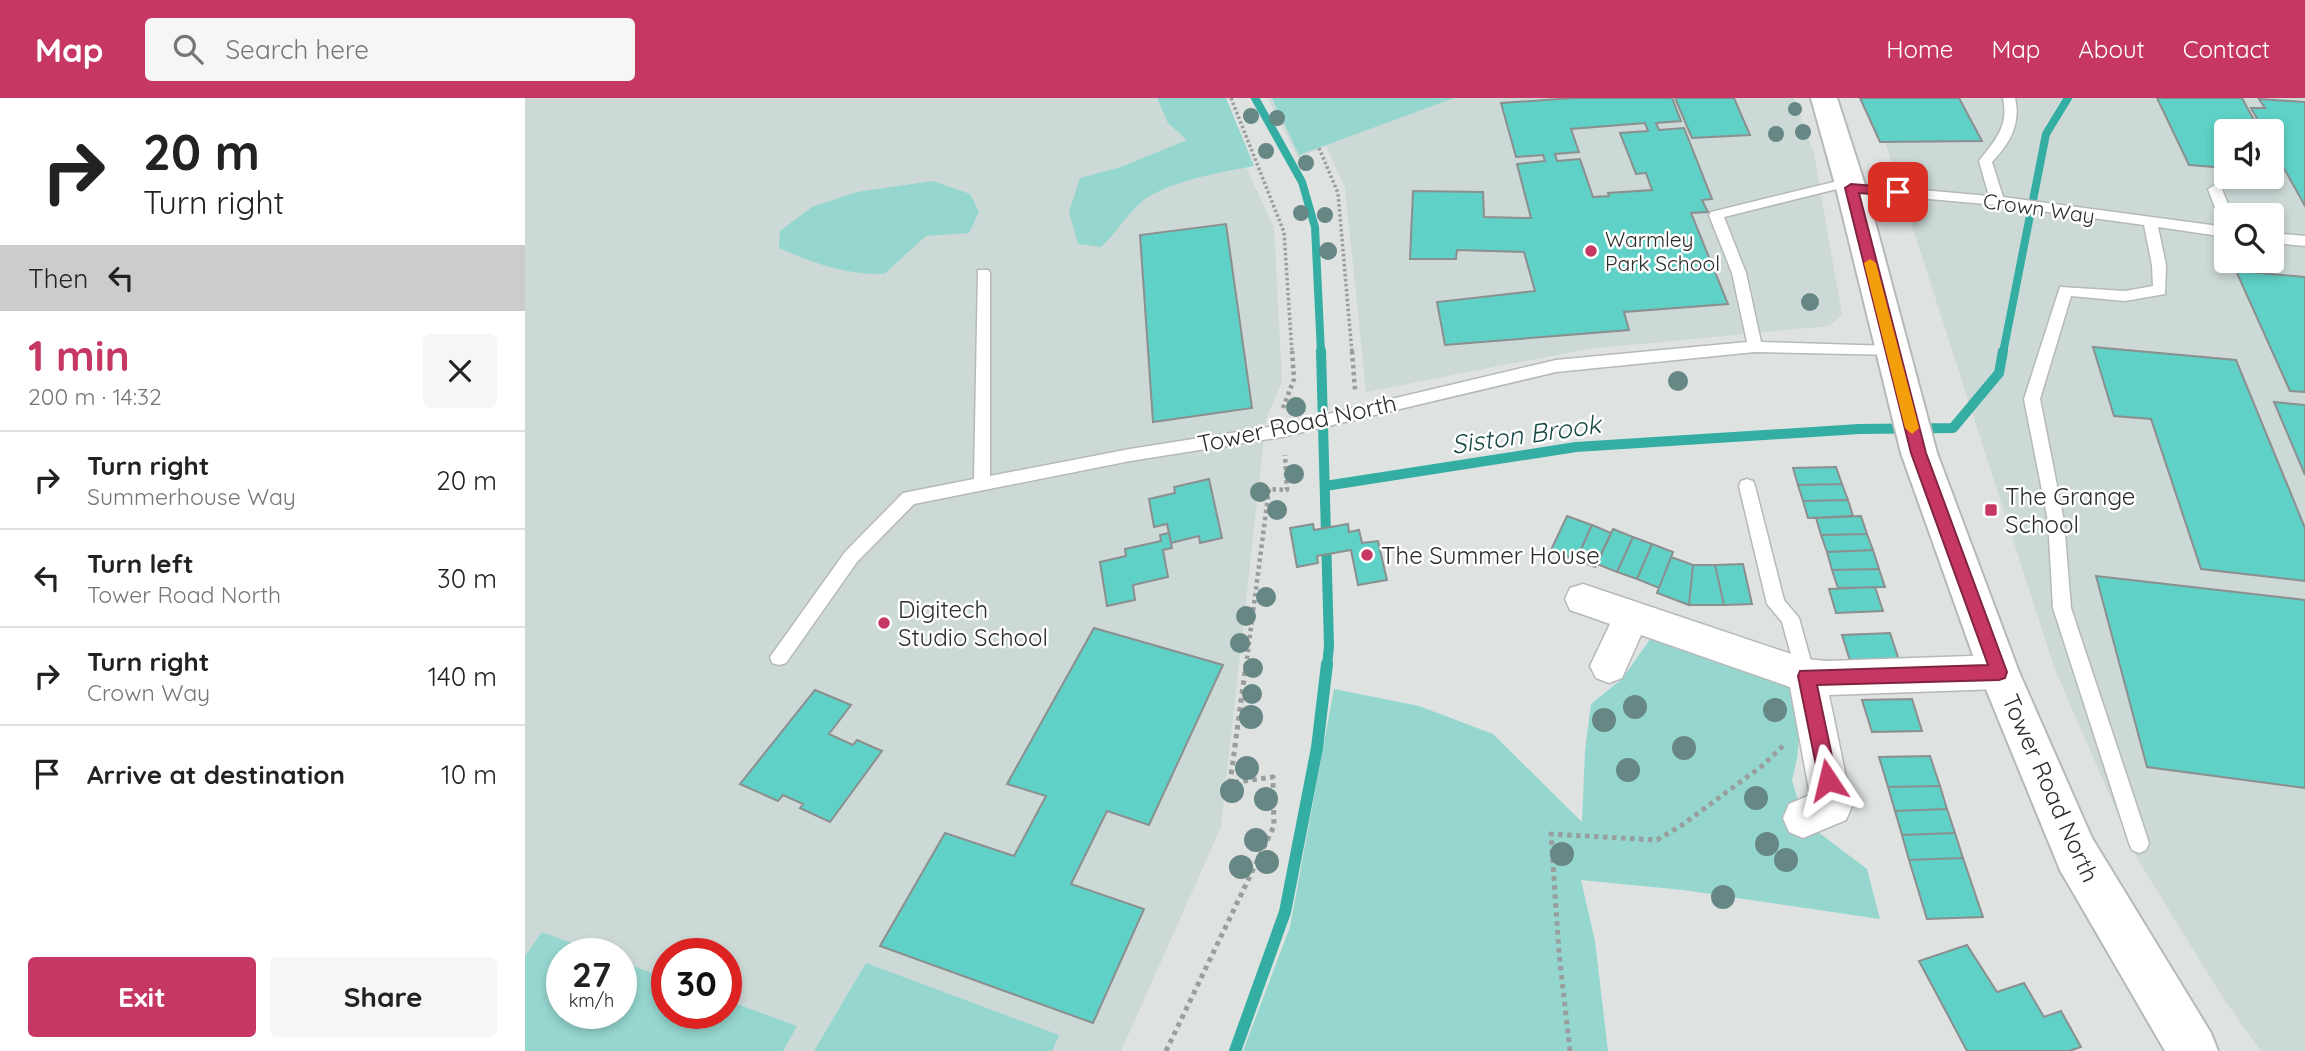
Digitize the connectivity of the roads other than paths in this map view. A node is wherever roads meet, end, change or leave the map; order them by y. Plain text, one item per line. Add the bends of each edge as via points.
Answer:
1 (1824, 98) edge
2 (2009, 98) edge
3 (1851, 185) junction
4 (2215, 189) dead end
5 (1991, 201) junction
6 (2220, 203) edge
7 (2151, 224) junction
8 (2214, 231) edge
9 (2284, 240) edge
10 (2305, 242) edge
11 (983, 273) dead end
12 (1755, 347) junction
13 (1891, 351) junction
14 (982, 483) junction
15 (1747, 486) dead end
16 (1583, 599) dead end
17 (1632, 616) junction
18 (779, 657) dead end
19 (1609, 666) dead end
20 (1999, 672) junction
21 (1806, 676) junction
22 (1803, 818) dead end
23 (2139, 843) dead end
24 (2193, 1051) edge

1 - 3 street, Tower Road North
2 - 5 lane via 2014,114 2001,146 1985,161
3 - 5 lane, Crown Way
3 - 12 lane, Crown Way via 1716,215 1739,273
3 - 13 street, Tower Road North
4 - 6 lane
5 - 7 lane, Crown Way
7 - 8 lane, Crown Way
7 - 23 lane via 2160,290 2125,296 2065,291 2032,399 2056,521 2062,608
9 - 10 lane
11 - 14 lane
12 - 13 lane, Tower Road North
12 - 14 lane, Tower Road North via 1556,366 1288,429
13 - 20 street, Tower Road North via 1919,453
14 - 18 lane, Tower Road North via 909,498 852,557
15 - 21 lane via 1776,604 1790,618
16 - 17 street
17 - 19 street
17 - 21 street
20 - 21 street
20 - 24 street, Tower Road North via 2076,854
21 - 22 street via 1832,806

